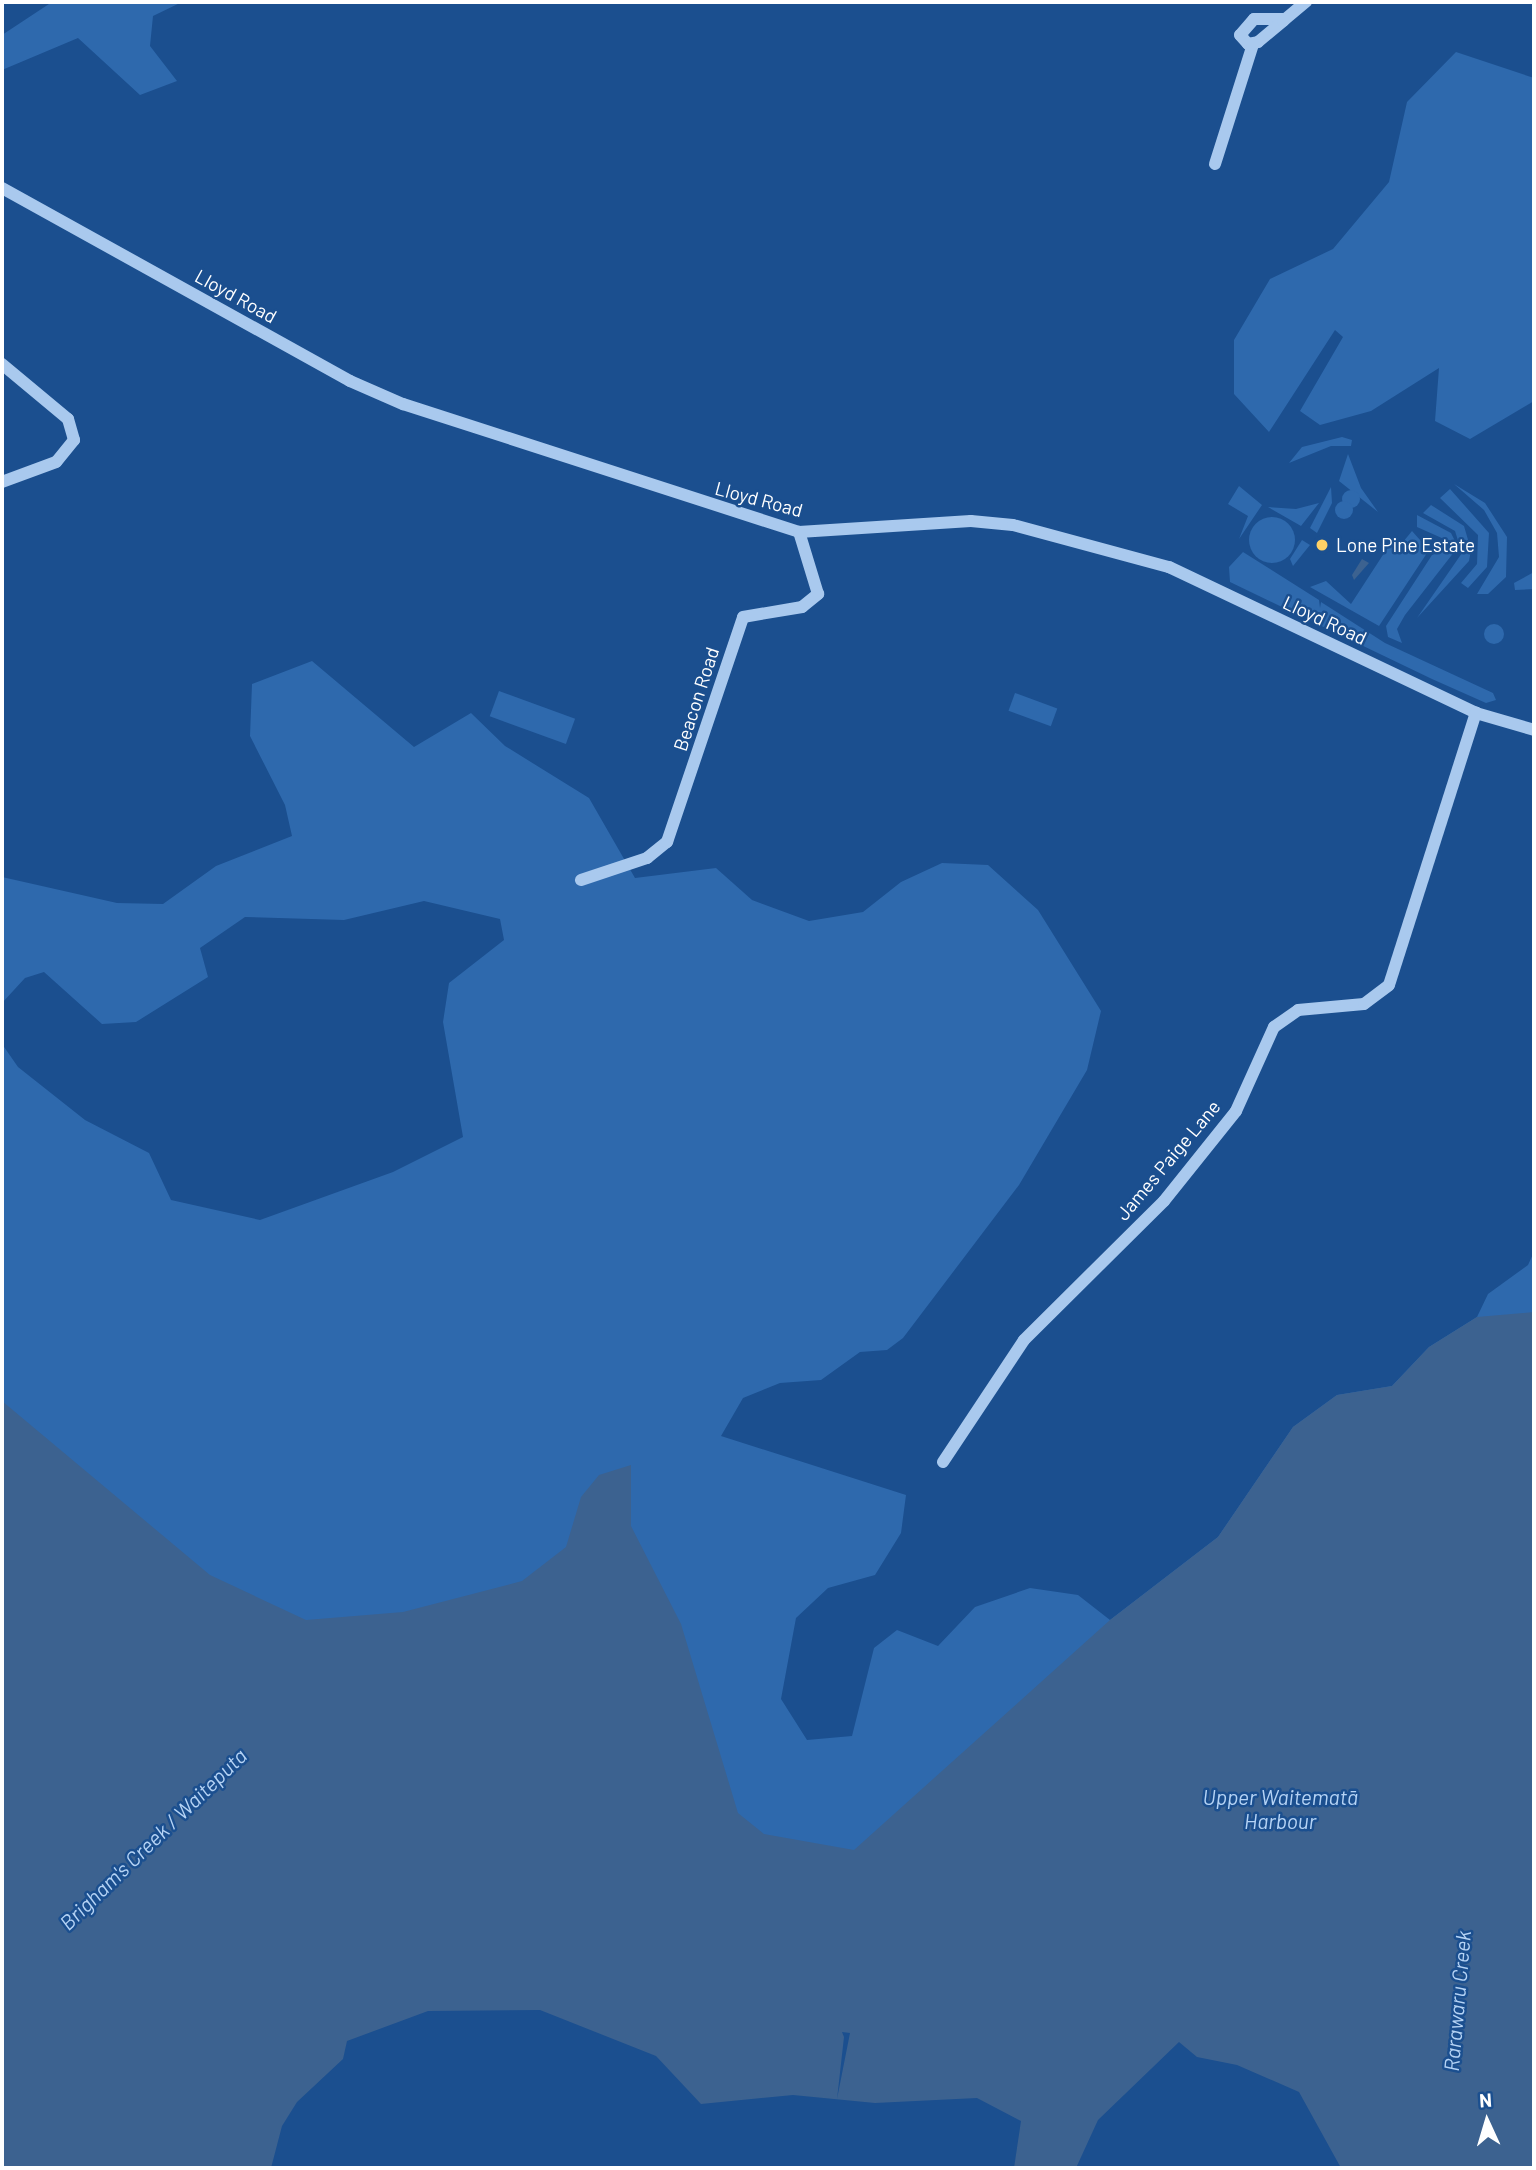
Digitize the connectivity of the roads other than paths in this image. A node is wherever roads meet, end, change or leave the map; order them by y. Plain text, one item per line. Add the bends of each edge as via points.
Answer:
1 (1306, 2) edge
2 (1285, 19) junction
3 (1253, 44) junction
4 (1215, 164) dead end
5 (2, 188) edge
6 (2, 364) edge
7 (2, 482) edge
8 (799, 532) junction
9 (1476, 713) junction
10 (1534, 730) edge
11 (581, 880) dead end
12 (943, 1462) dead end

1 - 2 street
2 - 3 street
2 - 3 street via 1247,24 1240,36
3 - 4 street
5 - 8 street, Lloyd Road via 350,381 449,420
6 - 7 street via 68,419 74,440 56,462
8 - 9 street, Lloyd Road via 971,521 1026,528 1192,576
8 - 11 street, Beacon Road via 818,594 802,607 743,617 667,842 647,858
9 - 10 street, Lloyd Road
9 - 12 street, James Paige Lane via 1389,985 1364,1004 1298,1010 1274,1027 1236,1111 1164,1201 1024,1340

